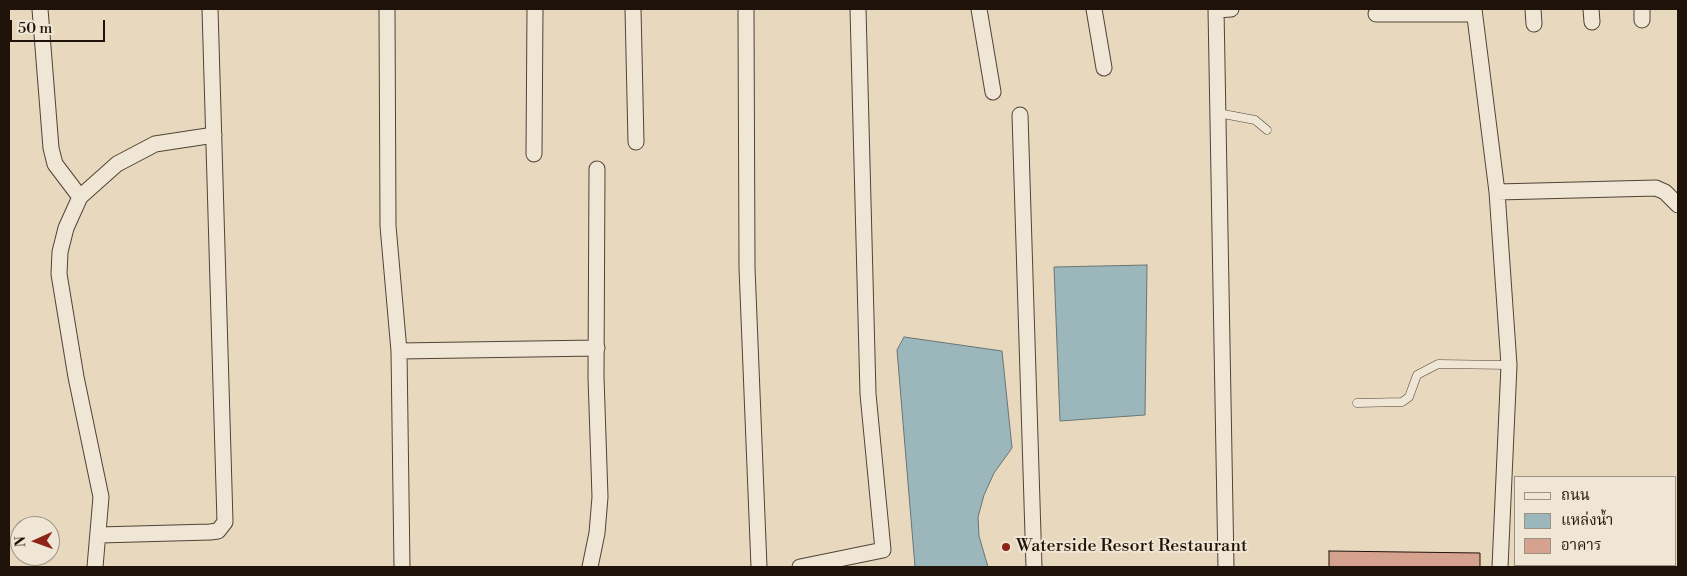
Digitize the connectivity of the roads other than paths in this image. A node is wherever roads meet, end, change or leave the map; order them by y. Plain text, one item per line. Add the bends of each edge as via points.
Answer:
1 (40, 9) edge
2 (210, 9) edge
3 (387, 9) edge
4 (535, 9) edge
5 (633, 9) edge
6 (746, 9) edge
7 (858, 9) edge
8 (980, 9) edge
9 (1094, 9) edge
10 (1221, 9) edge
11 (1474, 11) edge
12 (1376, 14) dead end
13 (1104, 68) dead end
14 (993, 92) dead end
15 (1218, 114) junction
16 (1020, 115) dead end
17 (1266, 130) dead end
18 (214, 135) junction
19 (636, 142) dead end
20 (534, 154) dead end
21 (597, 169) dead end
22 (1496, 192) junction
23 (80, 197) junction
24 (1678, 205) edge
25 (597, 348) junction
26 (398, 351) junction
27 (1509, 365) junction
28 (1357, 403) dead end
29 (99, 535) junction
30 (95, 567) edge
31 (402, 567) edge
32 (590, 567) edge
33 (759, 567) edge
34 (800, 567) edge
35 (1034, 567) edge
36 (1226, 567) edge
37 (1500, 567) edge

1 - 23 street via 51,148 55,164
2 - 18 street
3 - 26 street via 388,226
4 - 20 street
5 - 19 street
6 - 33 street via 747,268
7 - 34 street via 868,394 883,550
8 - 14 street
9 - 13 street
10 - 15 street
11 - 12 street
11 - 22 street
15 - 17 lane via 1256,120
15 - 36 street
16 - 35 street
18 - 23 street via 156,144 117,164
18 - 29 street via 225,522 218,531 210,532
21 - 25 street
22 - 24 street via 1656,188
22 - 27 street
23 - 29 street via 66,228 59,274 101,497
25 - 26 street
25 - 32 street via 600,497
26 - 31 street
27 - 28 lane via 1438,364 1417,375 1409,397 1402,402
27 - 37 street
29 - 30 street

